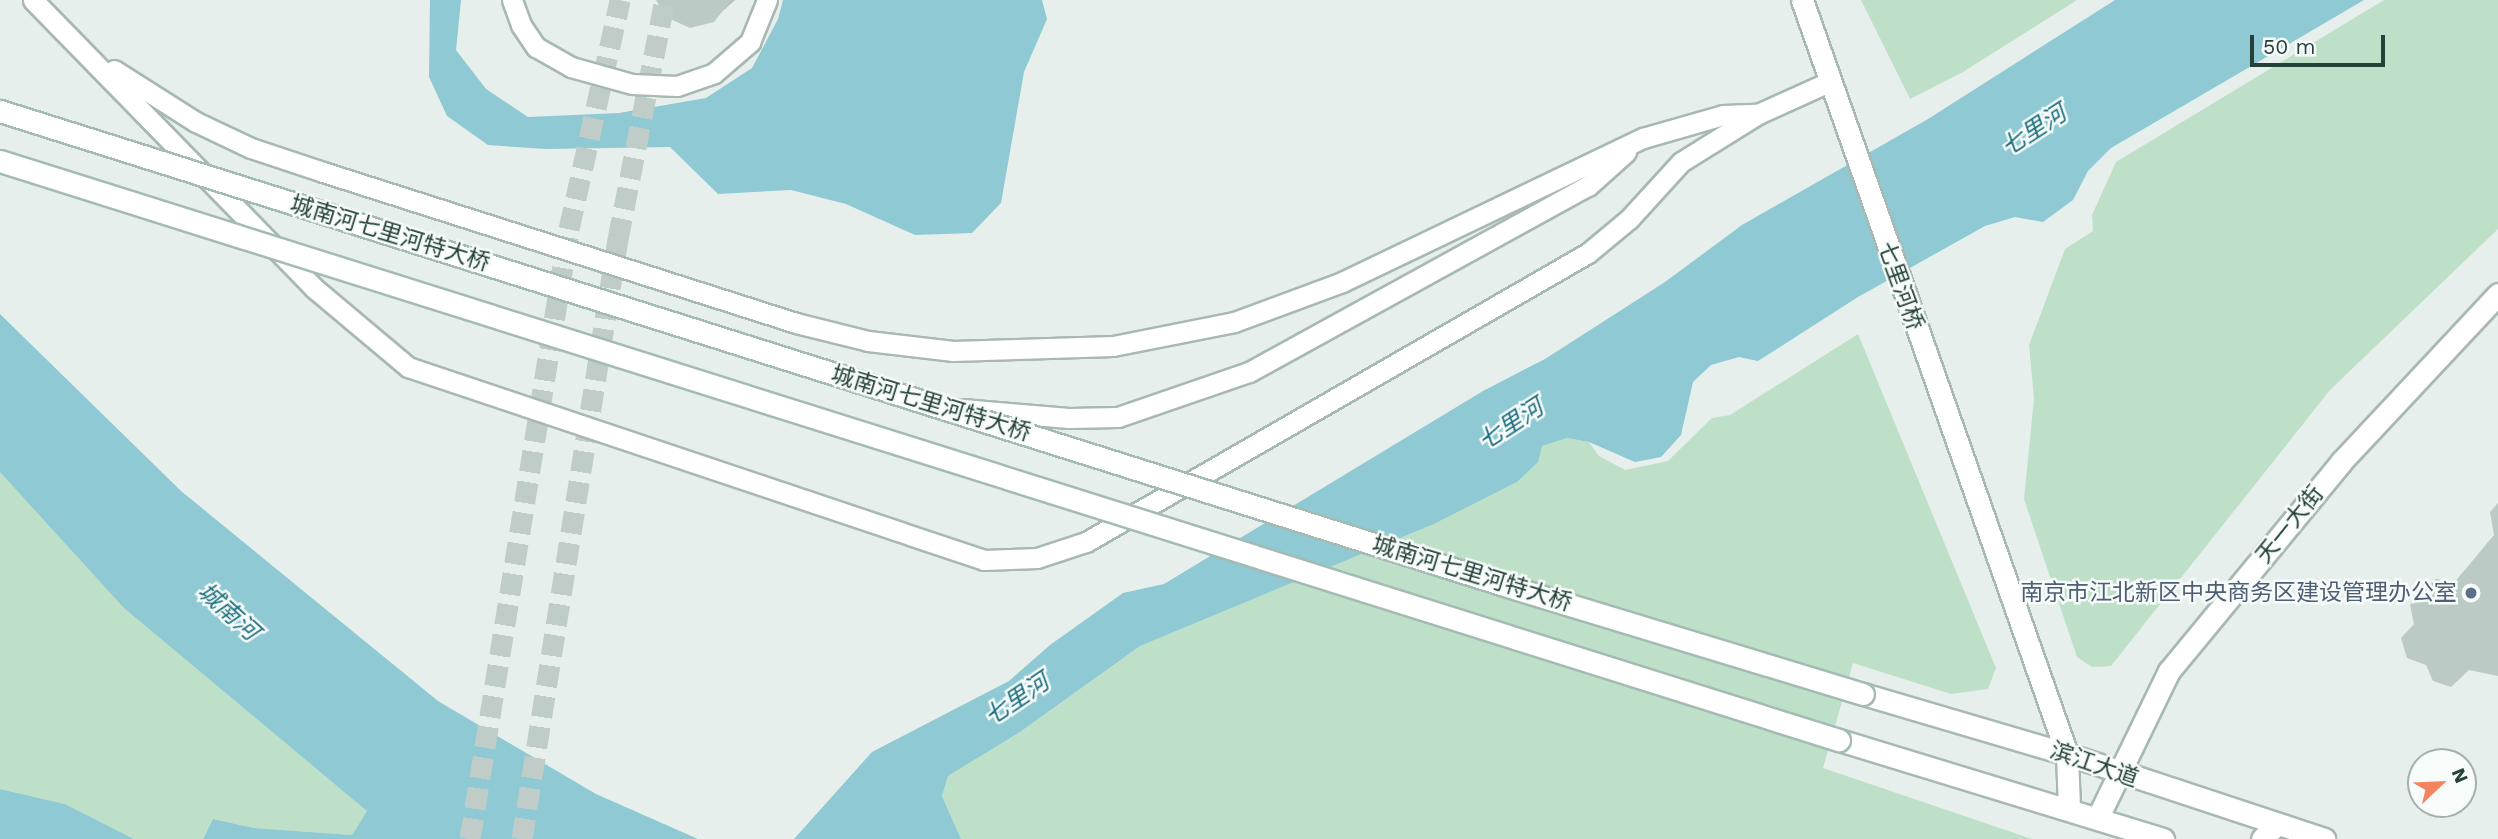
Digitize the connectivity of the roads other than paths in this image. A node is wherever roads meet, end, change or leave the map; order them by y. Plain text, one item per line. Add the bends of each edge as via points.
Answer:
1 (33, 0) edge
2 (512, 0) edge
3 (767, 0) edge
4 (1802, 0) edge
5 (83, 50) junction
6 (1831, 91) junction
7 (0, 111) edge
8 (1758, 114) junction
9 (1643, 138) junction
10 (0, 161) edge
11 (2498, 294) edge
12 (941, 407) junction
13 (1863, 694) joint
14 (1839, 740) joint
15 (2067, 754) junction
16 (2117, 774) junction
17 (2068, 808) junction
18 (2098, 817) junction
19 (2277, 824) junction
20 (2164, 839) edge
21 (2262, 839) edge
22 (2324, 839) edge

1 - 5 street
2 - 3 street via 536,47 571,66 632,84 677,86 714,74 750,42
4 - 6 main road, 七里河桥
5 - 8 street via 314,288 408,367 984,560 1037,558 1086,542 1272,436 1588,253 1629,219 1681,162
5 - 9 street via 196,122 251,148 796,323 868,341 953,351 1113,346 1245,318 1342,282
6 - 8 street
6 - 15 main road, 七里河桥
7 - 12 main road, 城南河七里河特大桥, bridge
8 - 9 street via 1723,115
9 - 12 street, bridge via 1588,186 1249,372 1118,417 1069,418
10 - 14 main road, 城南河七里河特大桥, bridge
11 - 16 main road, 天一大街 via 2341,462 2169,671
12 - 13 main road, 城南河七里河特大桥, bridge
13 - 15 main road, 滨江大道
14 - 17 main road, 滨江大道
15 - 16 main road, 滨江大道
15 - 17 main road, 七里河桥
16 - 18 main road, 天一大街
16 - 19 main road, 滨江大道
17 - 18 main road, 滨江大道
18 - 20 main road, 滨江大道
19 - 21 main road
19 - 22 main road, 滨江大道

